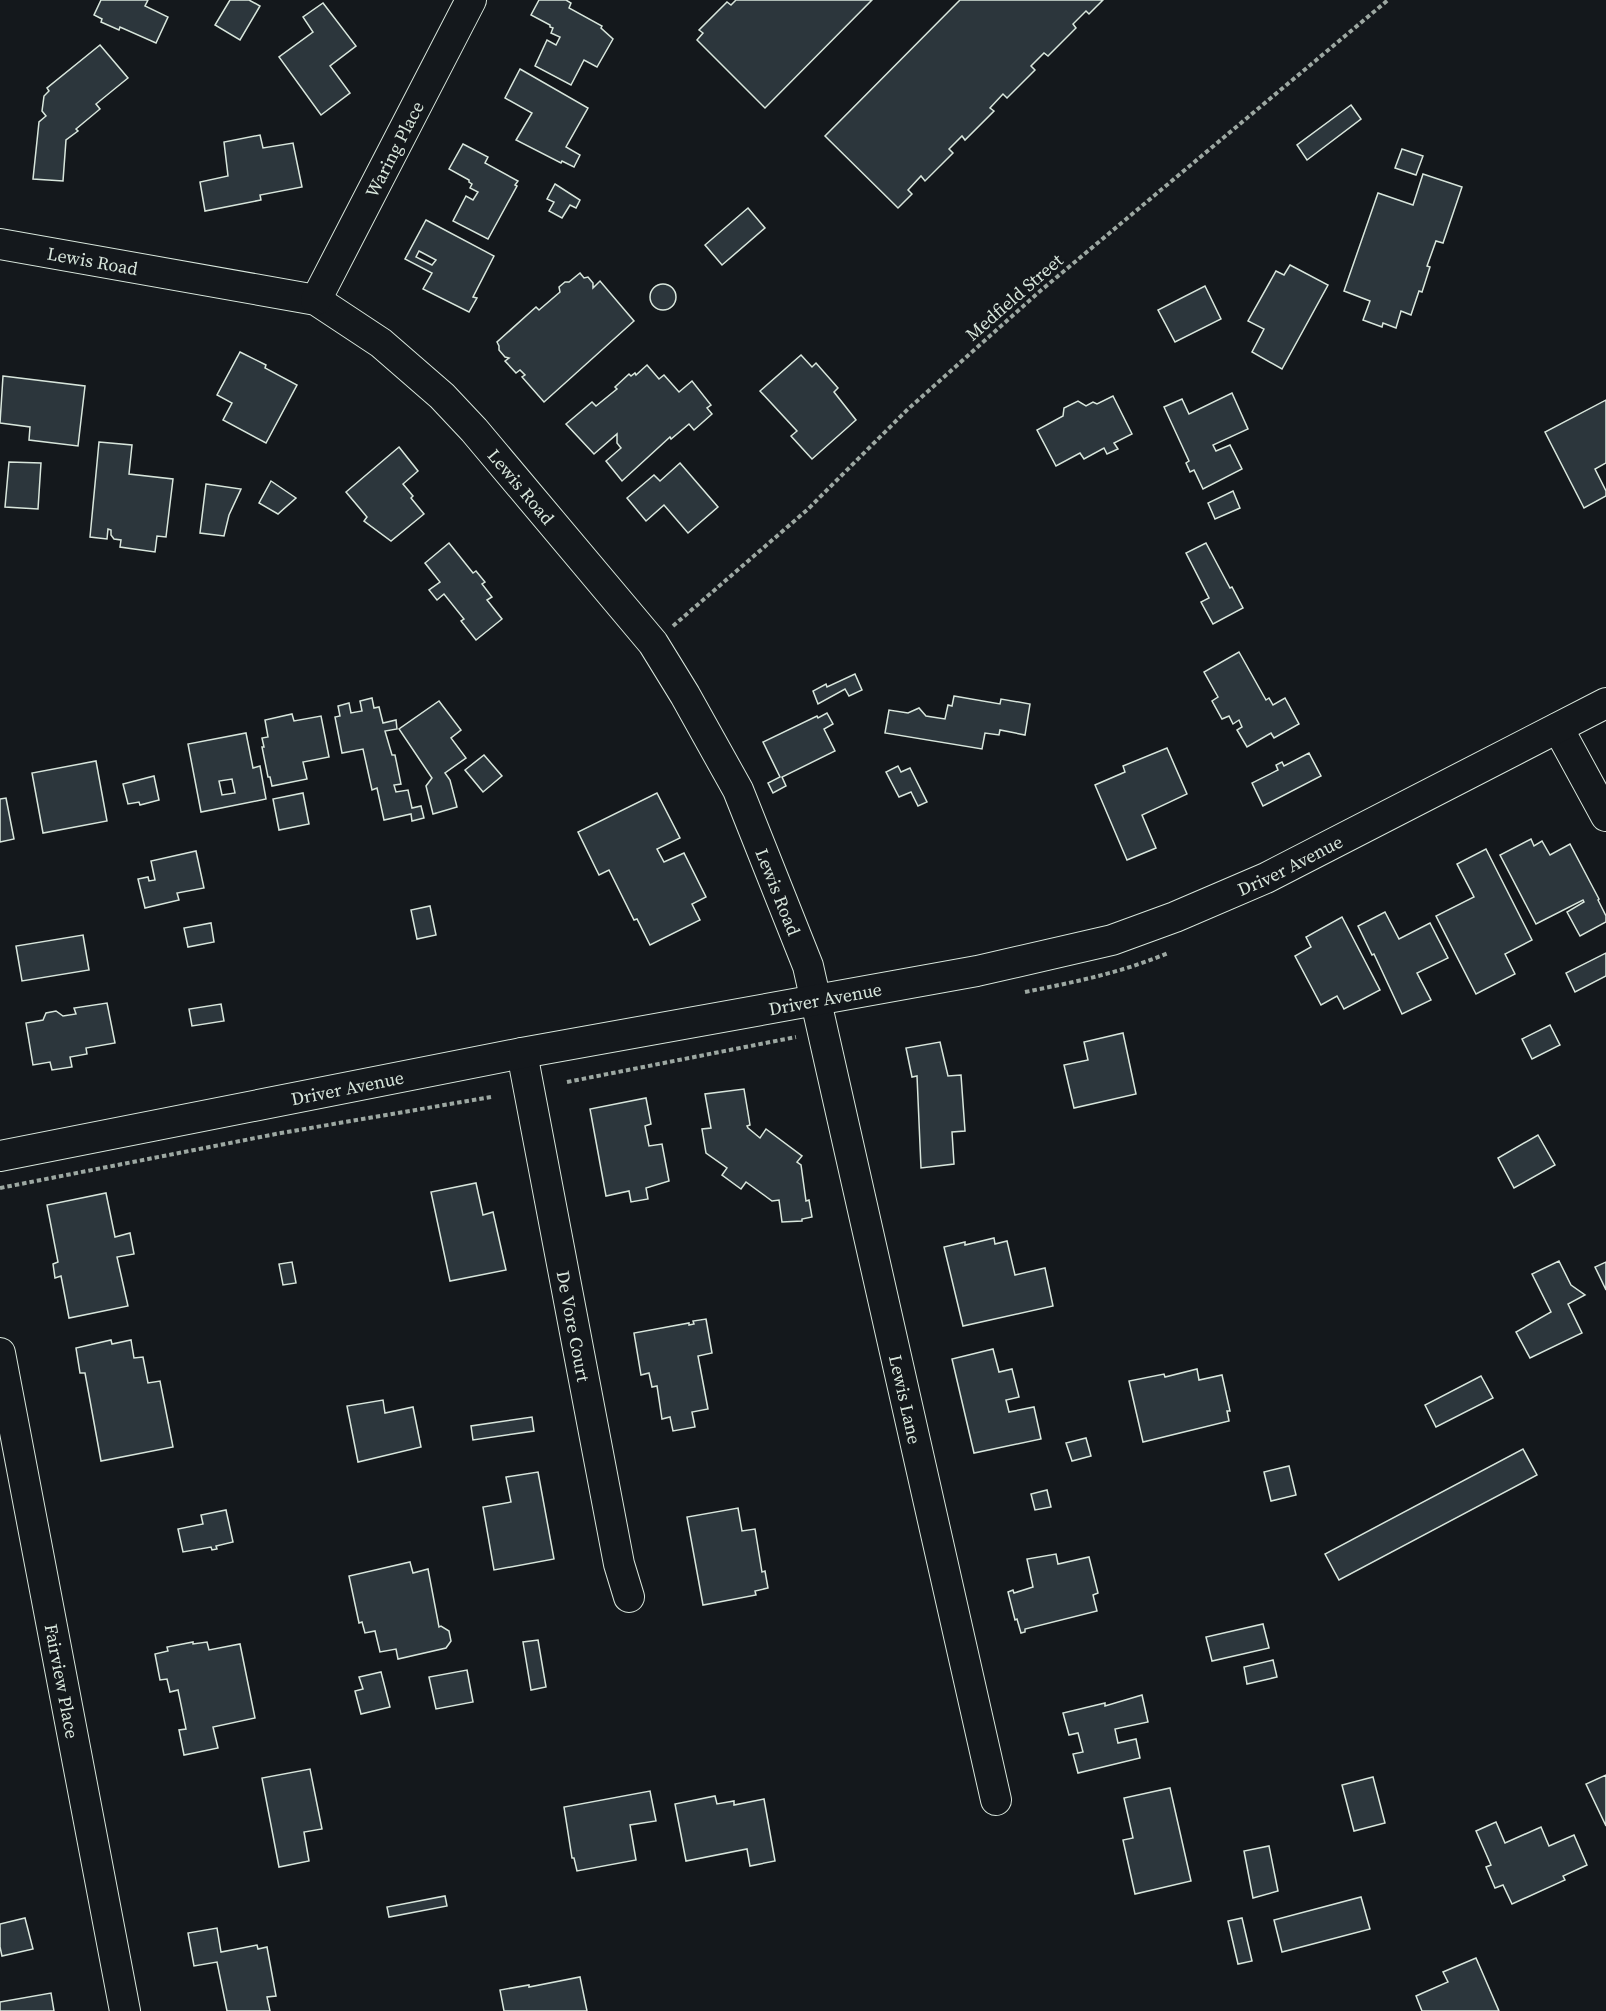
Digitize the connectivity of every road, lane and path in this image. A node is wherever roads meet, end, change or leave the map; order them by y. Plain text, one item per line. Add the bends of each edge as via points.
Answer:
1 (471, 0) edge
2 (1388, 0) edge
3 (0, 244) edge
4 (316, 300) junction
5 (671, 628) dead end
6 (1606, 703) edge
7 (1558, 728) junction
8 (1606, 816) edge
9 (816, 1000) junction
10 (796, 1037) dead end
11 (522, 1053) junction
12 (567, 1082) dead end
13 (491, 1097) dead end
14 (0, 1156) edge
15 (0, 1188) edge
16 (0, 1353) edge
17 (629, 1597) dead end
18 (996, 1800) dead end
19 (125, 2011) edge

1 - 4 street, Waring Place
2 - 5 path, Medfield Street via 1039,292 908,409 807,510
3 - 4 street, Lewis Road
4 - 9 street, Lewis Road via 381,343 442,396 653,643 738,790 808,966
6 - 7 street, Driver Avenue
7 - 8 street
7 - 9 street, Driver Avenue via 1266,878 1175,918 1065,952
9 - 11 street, Driver Avenue
9 - 18 street, Lewis Lane
10 - 12 path
11 - 14 street, Driver Avenue
11 - 17 street, De Vore Court via 619,1564
13 - 15 path
16 - 19 street, Fairview Place

